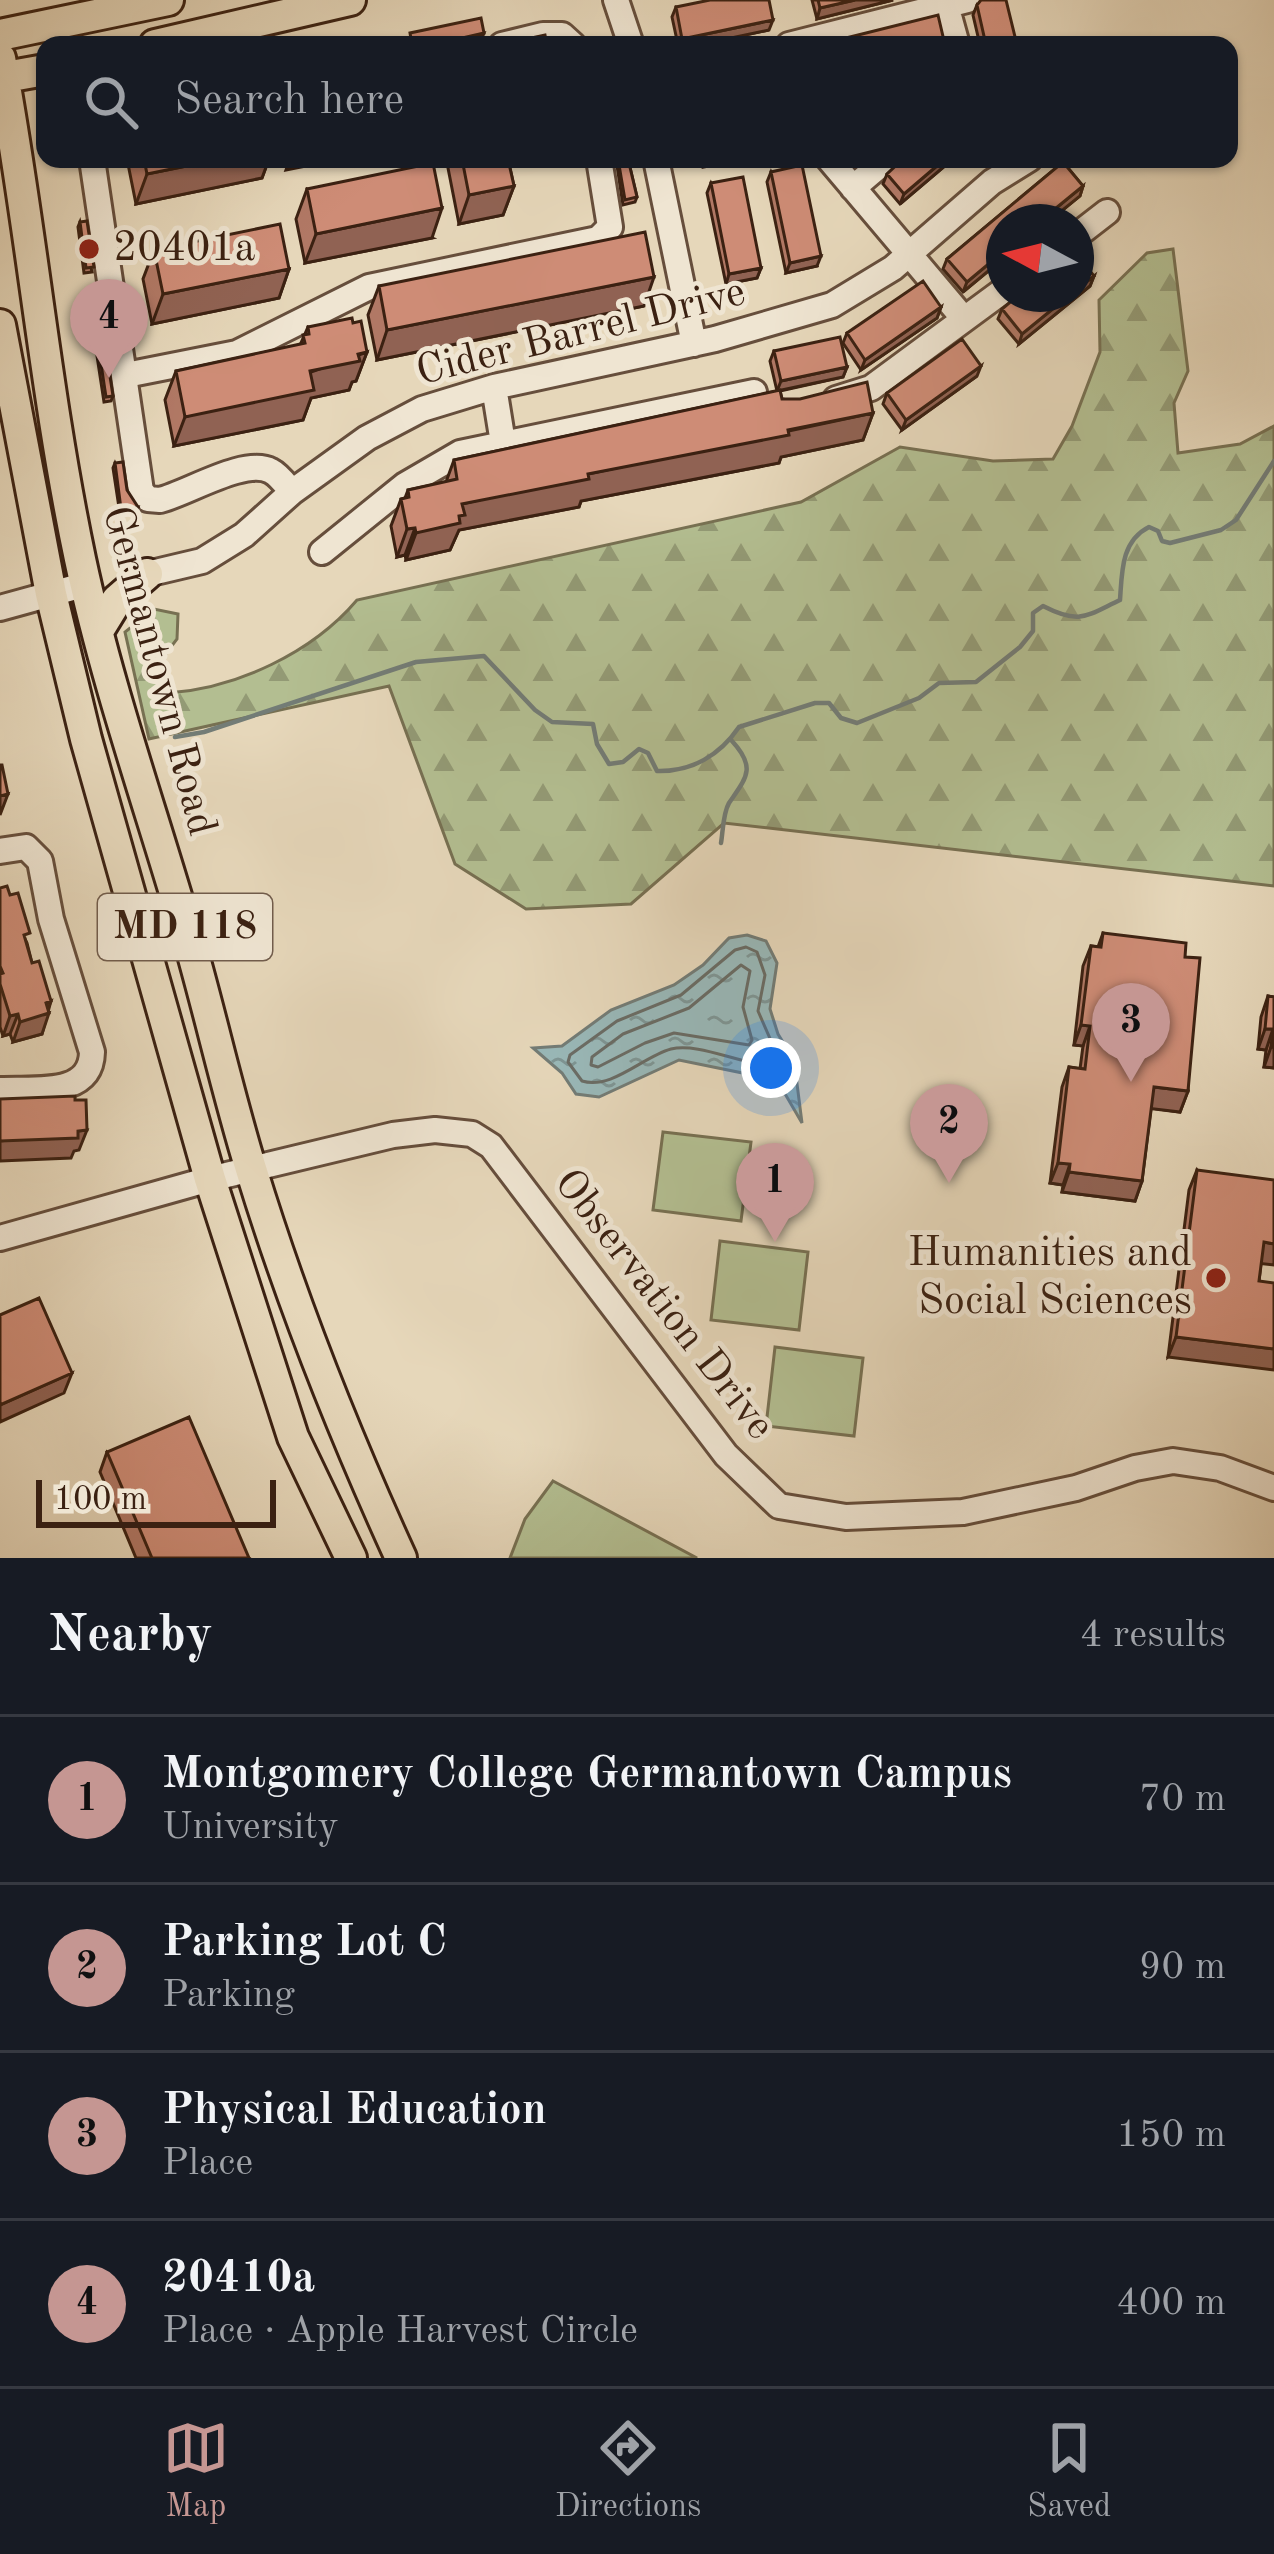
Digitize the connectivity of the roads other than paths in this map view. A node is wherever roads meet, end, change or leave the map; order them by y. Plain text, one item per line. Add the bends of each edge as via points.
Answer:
1 (168, 0) edge
2 (350, 0) edge
3 (616, 0) edge
4 (957, 2) edge
5 (0, 35) edge
6 (194, 36) edge
7 (628, 36) edge
8 (828, 36) edge
9 (957, 36) edge
10 (36, 70) edge
11 (1, 71) edge
12 (93, 168) edge
13 (600, 168) edge
14 (658, 168) edge
15 (837, 168) edge
16 (876, 168) edge
17 (1015, 168) edge
18 (853, 188) junction
19 (1107, 212) dead end
20 (1094, 222) edge
21 (909, 254) junction
22 (986, 303) edge
23 (964, 319) junction
24 (0, 325) edge
25 (694, 344) junction
26 (126, 375) junction
27 (494, 387) junction
28 (754, 392) edge
29 (809, 405) edge
30 (503, 443) junction
31 (292, 492) junction
32 (322, 552) dead end
33 (147, 574) junction
34 (87, 584) junction
35 (51, 594) junction
36 (0, 608) edge
37 (98, 631) junction
38 (0, 851) edge
39 (0, 1090) edge
40 (251, 1168) junction
41 (210, 1179) junction
42 (0, 1238) edge
43 (1274, 1488) edge
44 (351, 1558) edge
45 (400, 1558) edge

1 - 5 main road
2 - 6 main road
3 - 7 street
4 - 8 street
4 - 9 street
10 - 11 main road
11 - 34 main road, Germantown Road / MD 118
12 - 26 street
13 - 26 street via 610,227 598,238 369,287 237,353
14 - 25 street
15 - 18 street
16 - 18 street
17 - 21 street, Cider Barrel Drive
18 - 21 street
19 - 20 street
21 - 23 street
21 - 25 street, Cider Barrel Drive via 832,305
22 - 23 street
23 - 29 street via 871,388
24 - 35 main road, Germantown Road / MD 118
25 - 27 street, Cider Barrel Drive
26 - 31 street via 148,499 256,466
27 - 30 street
27 - 31 street, Cider Barrel Drive via 422,409
28 - 30 street
30 - 32 street via 460,453 405,485
31 - 33 street, Cider Barrel Drive via 202,561
33 - 34 main road
33 - 37 main road
34 - 35 street
34 - 37 main road, Germantown Road / MD 118
35 - 36 street
35 - 41 main road, Germantown Road / MD 118
37 - 40 main road, Germantown Road / MD 118
38 - 39 street via 26,847 40,861 92,1052 84,1078 69,1086
40 - 41 street, Observation Drive
40 - 43 street, Observation Drive via 435,1130 472,1134 491,1146 726,1455 779,1506 846,1517 963,1512 1173,1461
40 - 45 main road, Germantown Road / MD 118 via 328,1394
41 - 42 street, Observation Drive
41 - 44 main road, Germantown Road / MD 118 via 293,1437

